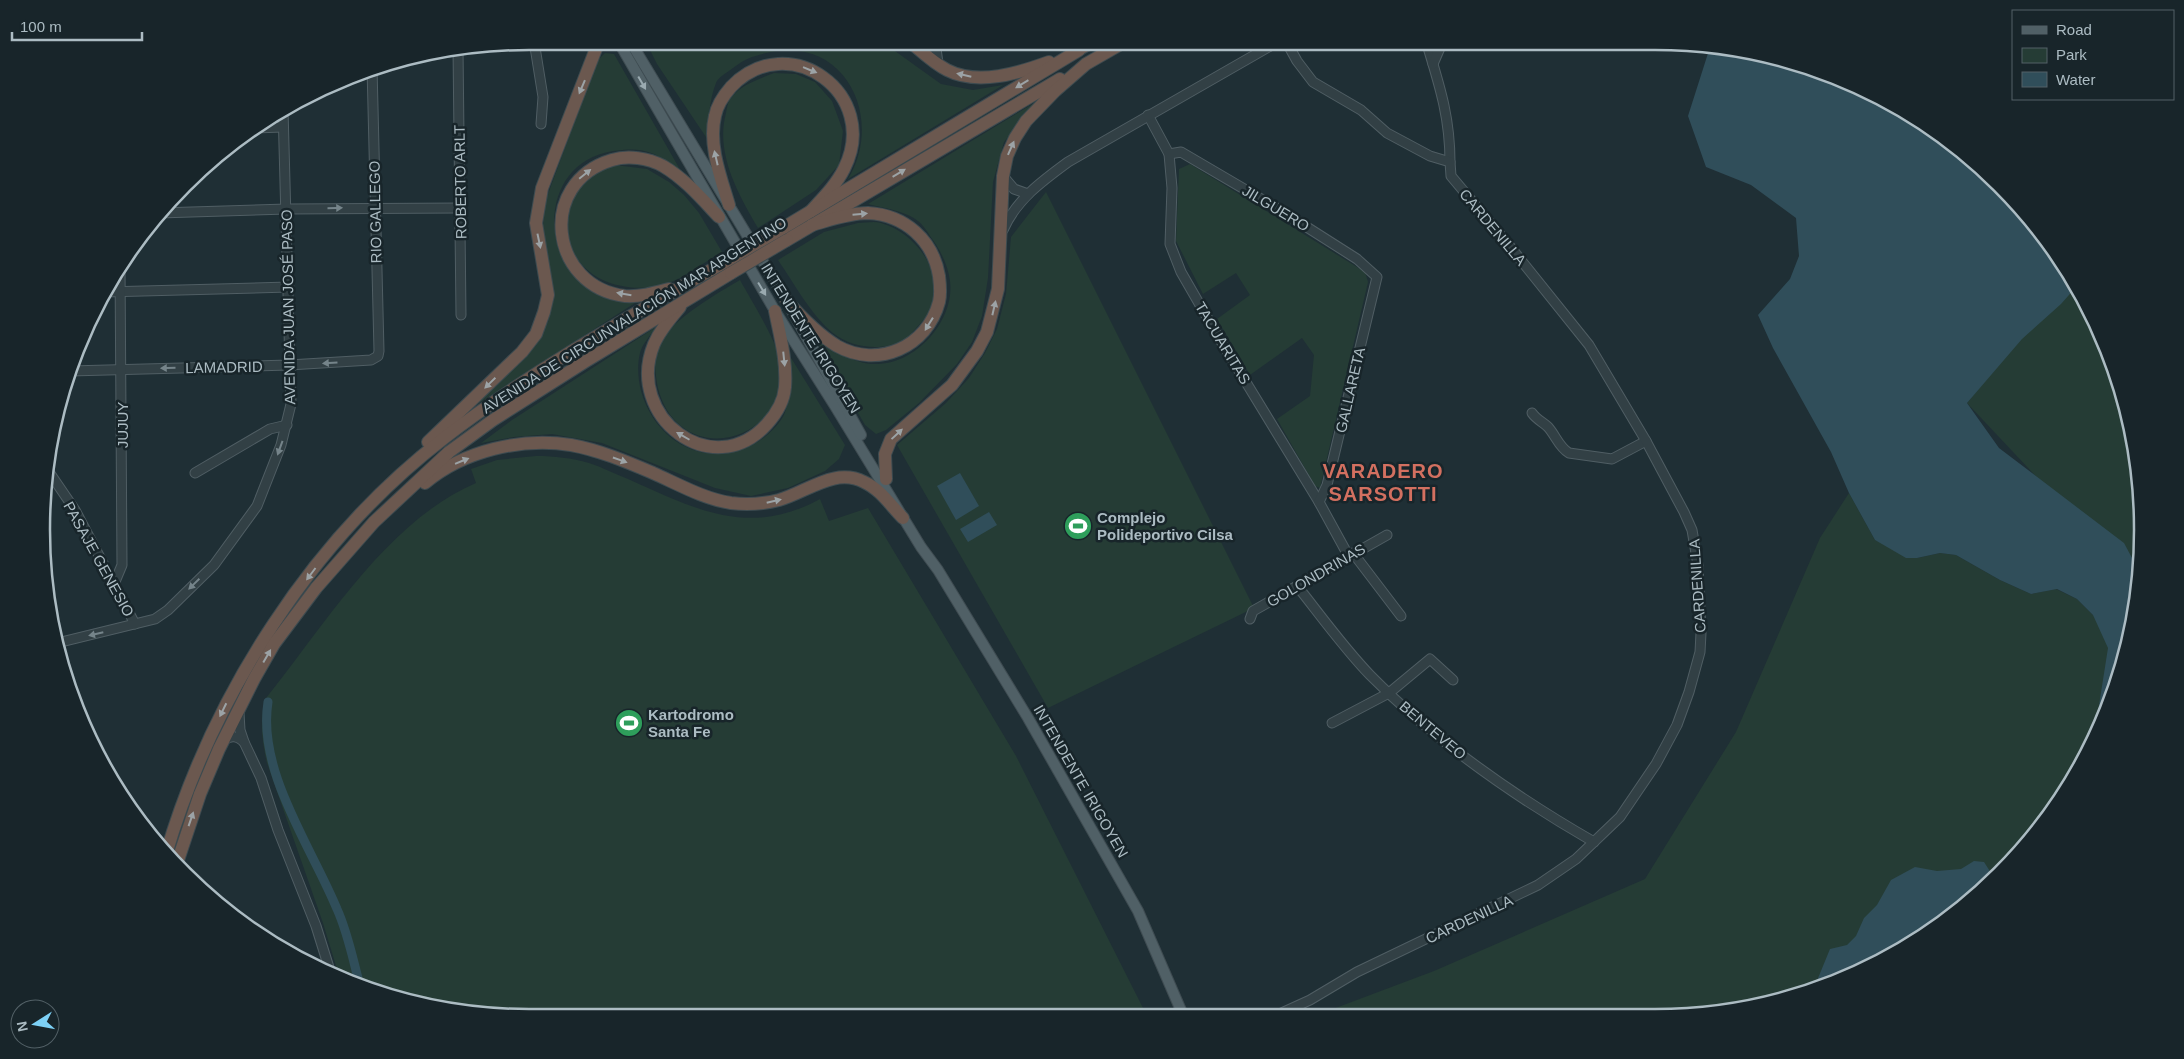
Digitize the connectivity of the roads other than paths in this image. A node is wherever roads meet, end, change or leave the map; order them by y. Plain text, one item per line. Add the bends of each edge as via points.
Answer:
1 (535, 50) edge
2 (596, 50) edge
3 (623, 50) edge
4 (635, 50) edge
5 (921, 50) edge
6 (936, 50) edge
7 (1079, 50) joint
8 (1110, 50) edge
9 (1262, 50) edge
10 (1291, 50) edge
11 (1429, 50) edge
12 (1439, 50) edge
13 (458, 55) edge
14 (938, 63) junction
15 (1086, 64) junction
16 (1433, 64) junction
17 (372, 76) edge
18 (1148, 115) junction
19 (283, 118) edge
20 (541, 124) dead end
21 (269, 127) edge
22 (283, 127) junction
23 (1168, 154) junction
24 (1450, 162) junction
25 (1003, 176) junction
26 (1028, 194) junction
27 (728, 205) junction
28 (375, 208) junction
29 (460, 208) junction
30 (286, 209) junction
31 (811, 211) junction
32 (169, 213) edge
33 (719, 217) junction
34 (812, 225) junction
35 (785, 234) junction
36 (1001, 235) junction
37 (728, 267) junction
38 (1377, 277) joint
39 (121, 280) edge
40 (688, 283) junction
41 (289, 287) junction
42 (113, 292) edge
43 (121, 292) junction
44 (688, 298) junction
45 (786, 300) junction
46 (775, 311) junction
47 (461, 315) dead end
48 (378, 356) joint
49 (289, 365) junction
50 (121, 370) junction
51 (77, 371) edge
52 (1532, 414) dead end
53 (287, 425) junction
54 (1646, 441) junction
55 (195, 473) dead end
56 (53, 478) edge
57 (886, 479) junction
58 (1319, 502) junction
59 (361, 513) junction
60 (903, 518) junction
61 (1387, 534) dead end
62 (1351, 554) junction
63 (343, 556) junction
64 (938, 570) junction
65 (114, 584) junction
66 (1298, 587) junction
67 (1401, 616) dead end
68 (1250, 619) dead end
69 (135, 624) junction
70 (63, 641) edge
71 (1453, 680) dead end
72 (1389, 693) junction
73 (239, 710) junction
74 (1332, 723) dead end
75 (223, 740) junction
76 (244, 742) junction
77 (1594, 842) junction
78 (169, 846) edge
79 (179, 857) edge
80 (327, 965) edge
81 (1180, 1009) edge
82 (1290, 1009) edge

1 - 20 street via 543,97
2 -> 59 highway via 537,212 537,235 548,295 536,334 522,352 414,454
3 -> 33 main road, INTENDENTE IRIGOYEN
4 - 27 main road, INTENDENTE IRIGOYEN
5 - 14 highway
6 - 14 street
7 -> 14 highway via 1035,67 983,78 956,73
7 -> 31 highway, AVENIDA DE CIRCUNVALACIÓN MAR ARGENTINO
8 - 15 highway
9 - 18 street
10 - 24 street via 1313,82 1361,110 1388,133 1430,156
11 - 16 street, CARDENILLA
12 - 16 street
13 - 29 street, ROBERTO ARLT
25 -> 15 highway via 1007,156 1026,121
34 -> 15 highway
16 - 24 street, CARDENILLA via 1445,104
17 - 28 street, RIO GALLEGO
18 - 23 street, TACUARITAS
18 - 26 street via 1068,162
19 - 22 street, AVENIDA JUAN JOSÉ PASO
21 - 22 street
22 - 30 street, AVENIDA JUAN JOSÉ PASO
23 - 38 street, JILGUERO via 1181,152 1280,210 1357,259
23 - 58 street, TACUARITAS via 1172,188 1170,238 1181,272
24 - 54 street, CARDENILLA via 1450,176 1589,345
25 - 26 street via 1014,189
25 - 36 highway
26 - 36 street via 1013,210
27 -> 31 highway via 714,147 714,117 730,89 748,73 781,64 808,68 833,84 847,106 852,125 852,147 845,168
27 - 45 main road, INTENDENTE IRIGOYEN
28 - 29 street
30 -> 28 street
28 - 48 street, RIO GALLEGO
29 - 47 street, ROBERTO ARLT
30 - 32 street
30 - 41 street, AVENIDA JUAN JOSÉ PASO
31 - 35 highway, AVENIDA DE CIRCUNVALACIÓN MAR ARGENTINO
40 -> 33 highway via 649,294 623,296 582,276 568,258 562,238 561,217 566,198 573,184 600,163 618,158 637,158 662,166 683,181
33 -> 46 main road, INTENDENTE IRIGOYEN
34 - 35 highway, AVENIDA DE CIRCUNVALACIÓN MAR ARGENTINO
34 -> 45 highway via 867,213 893,219 914,229 927,243 937,267 940,301 929,325 912,343 886,355 872,356 850,352 824,337
35 - 37 highway, AVENIDA DE CIRCUNVALACIÓN MAR ARGENTINO, bridge
57 -> 36 highway via 885,454 891,438 952,385 987,332 998,290
37 - 40 highway, AVENIDA DE CIRCUNVALACIÓN MAR ARGENTINO
37 - 44 highway, AVENIDA DE CIRCUNVALACIÓN MAR ARGENTINO
38 - 58 street, GALLARETA via 1327,485
39 - 43 street, JUJUY
40 - 59 highway, AVENIDA DE CIRCUNVALACIÓN MAR ARGENTINO via 487,406 435,446
41 - 43 street
41 - 49 street, AVENIDA JUAN JOSÉ PASO
42 - 43 street
43 - 50 street, JUJUY
46 -> 44 highway via 785,374 779,408 763,428 745,441 708,446 684,438 669,427 653,401 649,384 653,346
44 - 63 highway, AVENIDA DE CIRCUNVALACIÓN MAR ARGENTINO via 493,420 449,452 374,522
45 - 57 main road, INTENDENTE IRIGOYEN
46 - 60 main road, INTENDENTE IRIGOYEN
48 -> 49 street, LAMADRID via 371,360
49 -> 50 street, LAMADRID
49 - 53 street, AVENIDA JUAN JOSÉ PASO via 291,404
50 - 51 street, LAMADRID
50 - 65 street, JUJUY via 122,565
52 - 54 street via 1545,424 1563,450 1569,453 1612,459
53 - 55 street via 270,430
53 -> 69 street, AVENIDA JUAN JOSÉ PASO via 257,506 224,553 168,610
54 - 77 street, CARDENILLA via 1692,530 1698,565 1700,652 1677,725 1656,764 1620,817
56 - 65 street, PASAJE GENESIO via 75,510
57 - 64 main road, INTENDENTE IRIGOYEN via 927,544
58 - 62 street, TACUARITAS
59 -> 78 highway, AVENIDA DE CIRCUNVALACIÓN MAR ARGENTINO via 286,607 248,665 205,748
63 -> 60 highway via 445,468 501,448 531,444 571,445 590,450 731,503 770,502 830,479 854,477 872,486
60 - 64 main road, INTENDENTE IRIGOYEN
61 - 62 street, GOLONDRINAS
62 - 66 street, GOLONDRINAS
62 - 67 street, TACUARITAS
73 -> 63 highway via 274,644
64 - 81 main road, INTENDENTE IRIGOYEN via 1028,718 1138,911
65 - 69 street, PASAJE GENESIO
66 - 68 street, GOLONDRINAS via 1253,611
66 - 72 street, BENTEVEO via 1359,663
69 -> 70 street, AVENIDA JUAN JOSÉ PASO
71 - 72 street via 1430,659
72 - 74 street
72 - 77 street, BENTEVEO via 1480,768 1555,820
73 - 75 highway
73 - 76 street
75 - 76 street via 231,736
79 -> 75 highway via 200,794
76 - 80 street via 261,778
77 - 82 street, CARDENILLA via 1561,871 1538,885 1357,972

